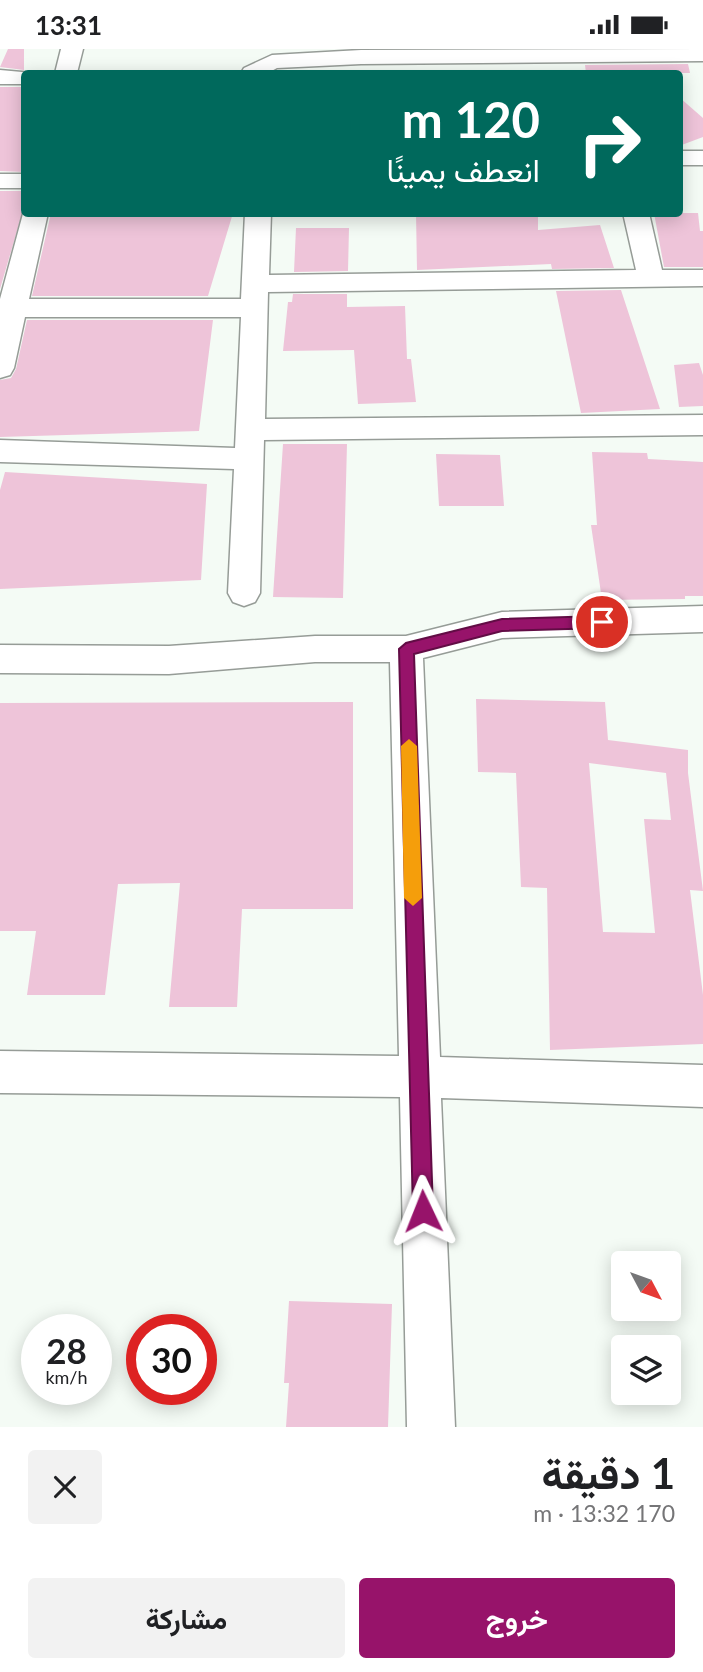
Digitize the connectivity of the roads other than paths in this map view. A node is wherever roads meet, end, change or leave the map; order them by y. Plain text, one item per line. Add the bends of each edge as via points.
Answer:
1 (72, 49) edge
2 (703, 54) edge
3 (273, 56) edge
4 (564, 65) edge
5 (67, 70) edge
6 (256, 70) edge
7 (0, 77) edge
8 (21, 77) edge
9 (683, 158) edge
10 (703, 158) edge
11 (0, 181) edge
12 (21, 181) edge
13 (33, 217) edge
14 (258, 217) edge
15 (637, 217) edge
16 (651, 278) junction
17 (703, 278) edge
18 (255, 296) junction
19 (7, 308) edge
20 (0, 368) edge
21 (703, 425) edge
22 (249, 444) junction
23 (0, 451) edge
24 (244, 593) dead end
25 (703, 619) edge
26 (406, 649) junction
27 (0, 659) edge
28 (0, 1072) edge
29 (418, 1077) junction
30 (703, 1086) edge
31 (431, 1427) edge

1 - 5 street
2 - 4 street
3 - 4 street
3 - 6 street
7 - 8 street
9 - 10 street
11 - 12 street
13 - 19 street
14 - 18 street
15 - 16 street
16 - 17 street
16 - 18 street
18 - 19 street
18 - 22 street
19 - 20 street
21 - 22 street
22 - 23 street
22 - 24 street
25 - 26 street via 502,625
26 - 27 street via 315,649 169,660
26 - 29 street
28 - 29 street
29 - 30 street
29 - 31 street

